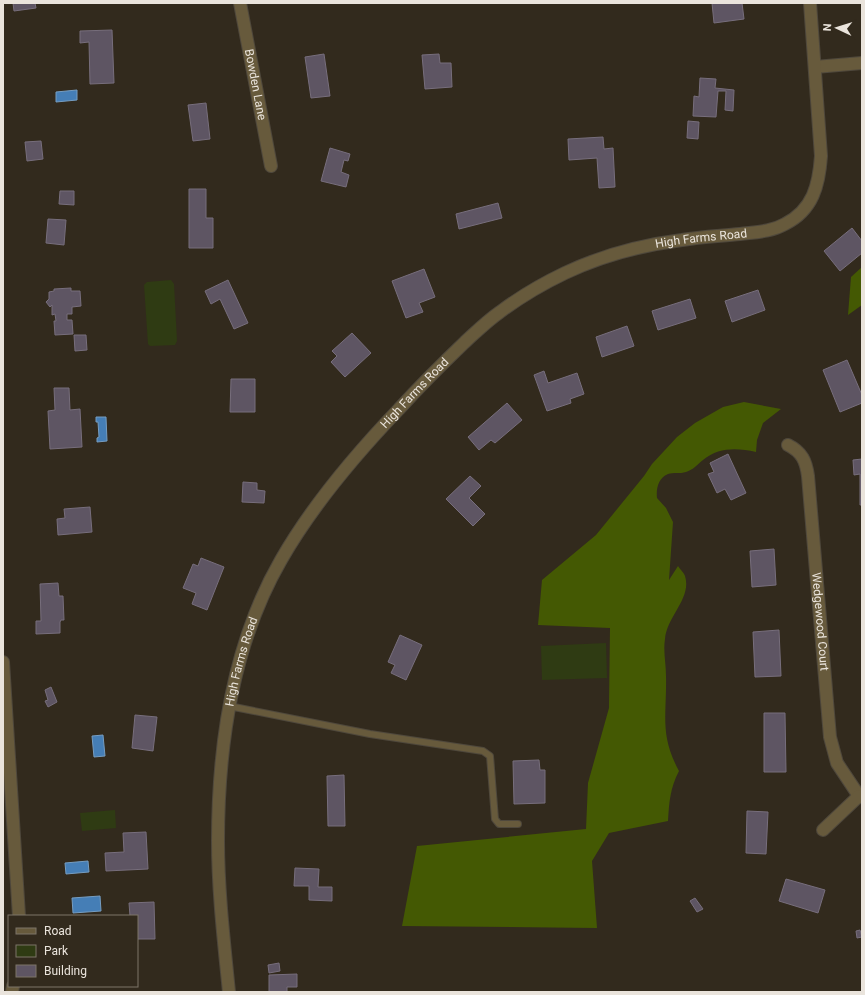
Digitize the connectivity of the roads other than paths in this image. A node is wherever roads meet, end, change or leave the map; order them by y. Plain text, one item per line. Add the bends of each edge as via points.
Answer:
1 (240, 3) edge
2 (810, 3) edge
3 (862, 63) edge
4 (815, 67) junction
5 (271, 166) dead end
6 (788, 445) dead end
7 (3, 662) edge
8 (229, 706) junction
9 (861, 797) edge
10 (518, 824) dead end
11 (823, 830) dead end
12 (9, 848) edge
13 (19, 915) edge
14 (228, 992) edge

1 - 5 street, Bowden Lane
2 - 4 street, High Farms Road
3 - 4 street
4 - 8 street, High Farms Road via 820,178 813,197 797,217 766,231 681,240 600,259 530,292 484,324 371,438 333,482 300,529 280,561 248,634
6 - 9 street, Wedgewood Court via 801,453 808,476 830,737 838,763
7 - 12 street
8 - 10 lane via 370,734 483,751 490,756 495,819 499,824
8 - 14 street, High Farms Road via 222,764 218,841
9 - 11 street
12 - 13 street

